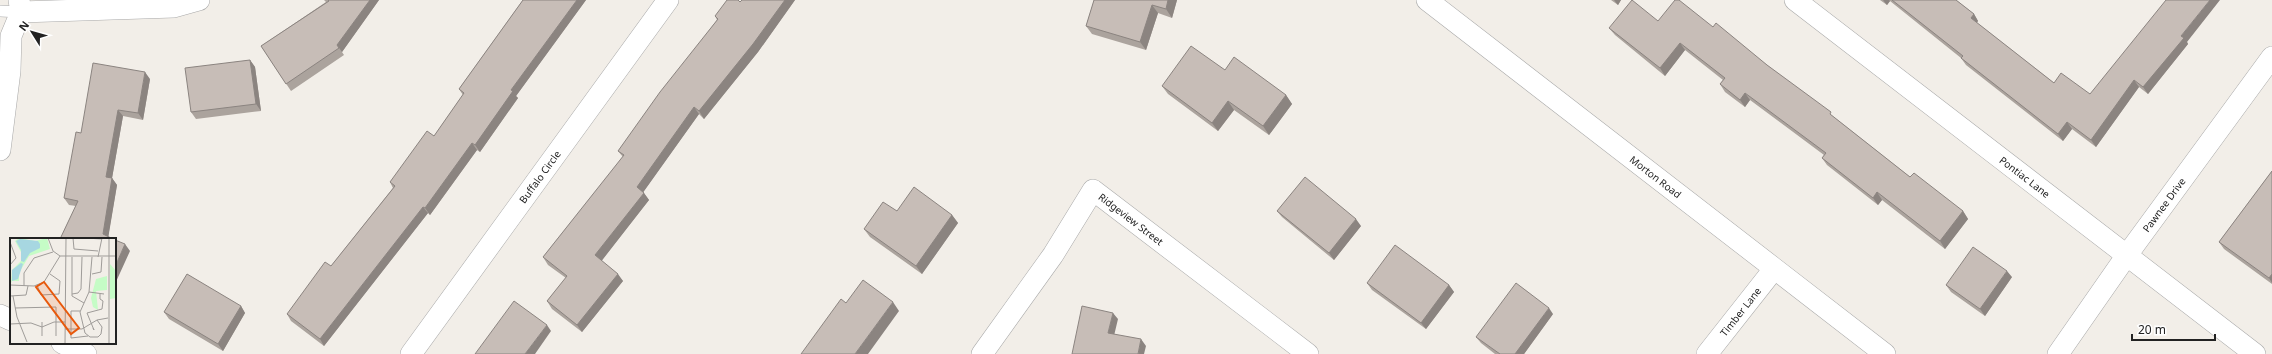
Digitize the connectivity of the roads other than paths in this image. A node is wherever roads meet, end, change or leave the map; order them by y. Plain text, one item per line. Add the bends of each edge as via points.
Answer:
1 (199, 0) edge
2 (668, 0) edge
3 (1427, 0) edge
4 (1795, 0) edge
5 (20, 6) edge
6 (0, 11) edge
7 (2272, 57) edge
8 (0, 150) edge
9 (2127, 255) junction
10 (1774, 269) junction
11 (0, 315) edge
12 (10, 320) edge
13 (64, 344) edge
14 (86, 354) edge
15 (411, 354) edge
16 (982, 354) edge
17 (1308, 354) edge
18 (1707, 354) edge
19 (1884, 354) edge
20 (2058, 354) edge
21 (2255, 354) edge

1 - 5 street via 174,7
2 - 15 street, Buffalo Circle
3 - 10 street, Morton Road
4 - 9 street, Pontiac Lane
5 - 6 lane
5 - 8 street via 11,36 10,71
7 - 9 street, Pawnee Drive
9 - 20 street, Pawnee Drive
9 - 21 street, Pontiac Lane
10 - 18 street, Timber Lane
10 - 19 street, Morton Road
11 - 12 street
13 - 14 street
16 - 17 street, Ridgeview Street via 1053,255 1093,190

